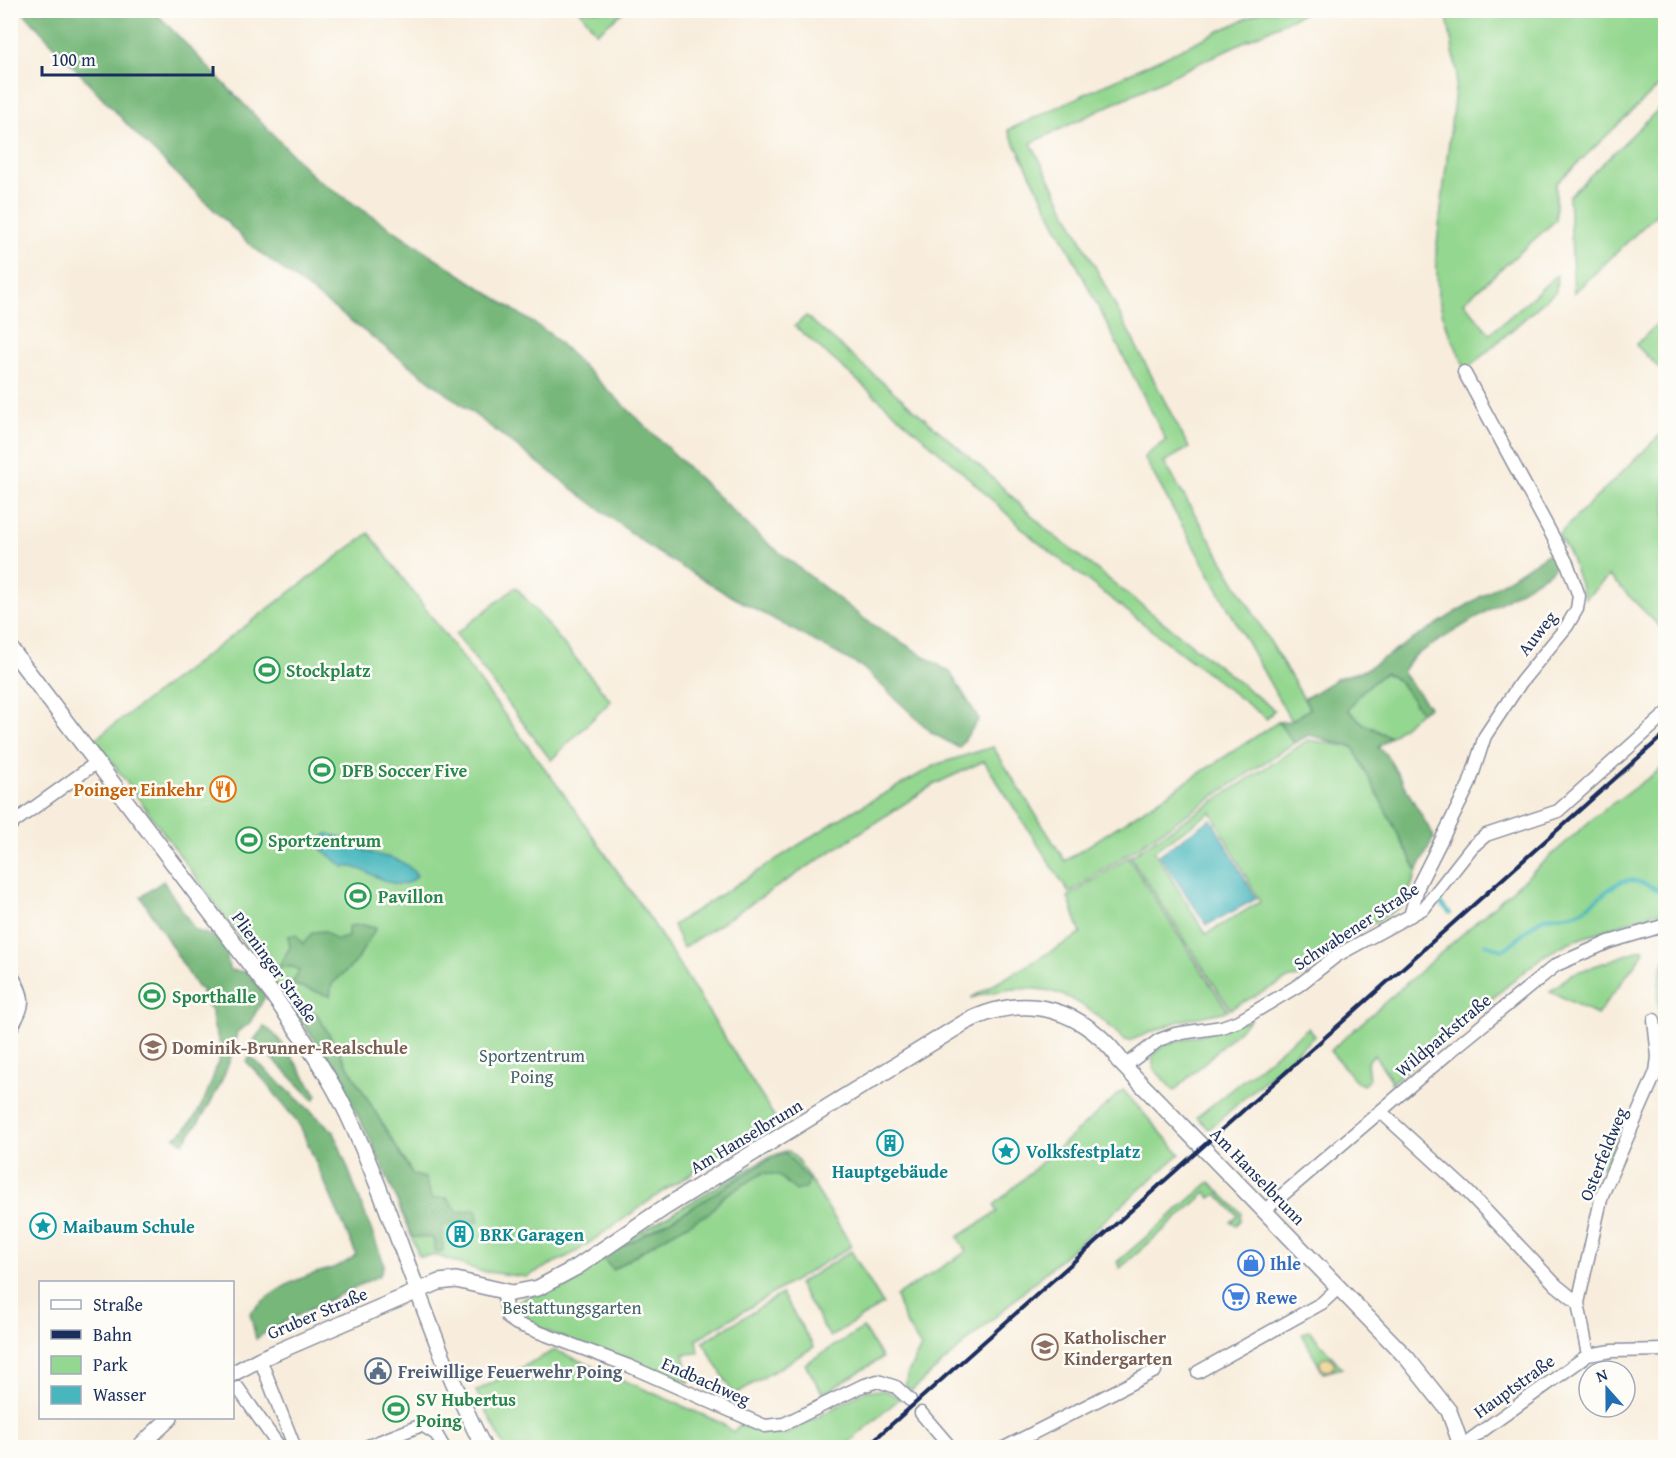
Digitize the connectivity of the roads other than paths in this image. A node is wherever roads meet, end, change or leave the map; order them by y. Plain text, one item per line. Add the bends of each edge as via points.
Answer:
1 (1464, 372) dead end
2 (10, 648) edge
3 (1665, 714) edge
4 (96, 763) junction
5 (16, 815) edge
6 (10, 825) edge
7 (1410, 916) junction
8 (1665, 925) edge
9 (10, 973) edge
10 (1654, 1020) dead end
11 (10, 1030) edge
12 (1125, 1066) junction
13 (1381, 1112) junction
14 (1265, 1210) junction
15 (1338, 1288) junction
16 (418, 1290) junction
17 (502, 1292) junction
18 (1578, 1303) junction
19 (1665, 1350) edge
20 (1588, 1355) junction
21 (260, 1359) junction
22 (1155, 1371) dead end
23 (1198, 1372) dead end
24 (235, 1381) edge
25 (910, 1400) dead end
26 (921, 1413) dead end
27 (169, 1419) edge
28 (293, 1444) edge
29 (280, 1447) edge
30 (138, 1448) edge
31 (363, 1448) edge
32 (444, 1448) edge
33 (484, 1448) edge
34 (951, 1448) edge
35 (1004, 1448) edge
36 (1463, 1448) edge

1 - 7 street, Auweg via 1567,563 1579,596 1567,626 1521,681 1485,736 1469,785 1419,884
2 - 4 street, Plieninger Straße
3 - 7 street, Schwabener Straße via 1558,811 1486,835 1424,908
4 - 5 street
4 - 16 street, Plieninger Straße via 313,1052 352,1123
5 - 6 street
7 - 12 street, Schwabener Straße via 1336,956 1299,985 1241,1020 1159,1040
8 - 13 street, Wildparkstraße via 1556,964
9 - 11 street via 22,990 23,1006
10 - 18 street, Osterfeldweg via 1656,1072 1602,1195
12 - 14 street, Am Hanselbrunn
12 - 17 street, Am Hanselbrunn via 1110,1044 1062,1014 1033,1006 981,1014 677,1200 577,1267 538,1288
13 - 14 street, Wildparkstraße
13 - 18 street via 1466,1190
14 - 15 street, Am Hanselbrunn
15 - 23 street via 1322,1303
15 - 36 street, Am Hanselbrunn via 1439,1396
16 - 17 street, Am Hanselbrunn via 456,1280
16 - 21 street, Gruber Straße
16 - 33 street, Plieninger Straße
17 - 25 street, Endbachweg via 508,1318 517,1324 629,1366 765,1426 784,1424 878,1381 896,1387
18 - 20 street
19 - 20 street
20 - 36 street, Hauptstraße
21 - 24 street, Gruber Straße
21 - 28 street
22 - 35 street
24 - 29 street
26 - 34 street
27 - 30 street
28 - 29 street
31 - 32 street via 422,1425 436,1434

